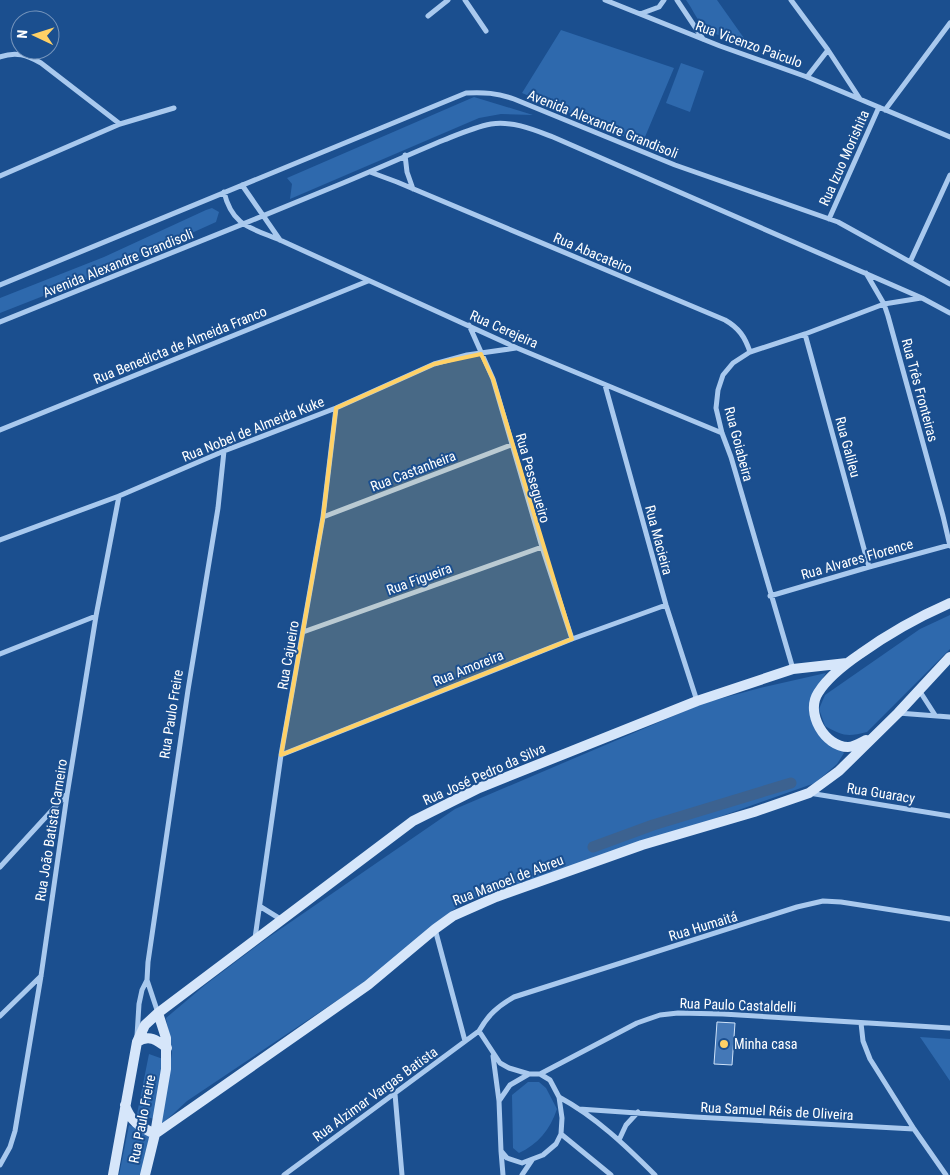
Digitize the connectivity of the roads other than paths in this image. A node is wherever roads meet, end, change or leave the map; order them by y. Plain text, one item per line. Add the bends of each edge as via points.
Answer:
1 (448, 0) edge
2 (465, 0) edge
3 (605, 0) edge
4 (664, 0) edge
5 (677, 0) edge
6 (791, 0) edge
7 (640, 14) junction
8 (428, 16) dead end
9 (950, 23) edge
10 (486, 31) dead end
11 (703, 40) junction
12 (828, 50) junction
13 (0, 57) edge
14 (807, 77) junction
15 (860, 99) junction
16 (174, 108) dead end
17 (882, 108) junction
18 (120, 124) junction
19 (950, 137) edge
20 (405, 155) junction
21 (370, 172) junction
22 (950, 175) edge
23 (0, 176) edge
24 (242, 185) junction
25 (413, 189) junction
26 (224, 192) junction
27 (264, 216) junction
28 (828, 219) junction
29 (244, 225) junction
30 (280, 240) junction
31 (910, 262) junction
32 (866, 273) junction
33 (368, 281) junction
34 (950, 284) edge
35 (0, 285) edge
36 (922, 298) junction
37 (884, 304) junction
38 (950, 313) edge
39 (0, 322) edge
40 (469, 325) junction
41 (805, 334) junction
42 (517, 348) junction
43 (750, 352) junction
44 (481, 354) junction
45 (605, 385) junction
46 (336, 408) junction
47 (0, 430) edge
48 (722, 433) junction
49 (511, 445) junction
50 (224, 451) junction
51 (119, 496) junction
52 (950, 514) edge
53 (943, 516) junction
54 (323, 517) junction
55 (0, 540) edge
56 (950, 546) edge
57 (542, 547) junction
58 (869, 567) junction
59 (770, 596) junction
60 (950, 603) edge
61 (666, 605) junction
62 (96, 616) junction
63 (303, 632) junction
64 (572, 639) junction
65 (0, 654) edge
66 (950, 657) edge
67 (846, 663) junction
68 (793, 670) junction
69 (919, 690) junction
70 (697, 700) junction
71 (898, 713) junction
72 (934, 715) junction
73 (950, 717) edge
74 (877, 733) junction
75 (281, 755) junction
76 (809, 793) junction
77 (66, 795) junction
78 (950, 816) edge
79 (0, 867) edge
80 (261, 907) junction
81 (950, 918) edge
82 (282, 920) junction
83 (435, 929) junction
84 (255, 939) junction
85 (40, 976) junction
86 (147, 980) junction
87 (158, 1012) junction
88 (0, 1016) edge
89 (862, 1023) junction
90 (950, 1028) edge
91 (479, 1031) junction
92 (465, 1041) junction
93 (137, 1042) junction
94 (167, 1048) junction
95 (493, 1053) junction
96 (529, 1074) junction
97 (540, 1074) junction
98 (395, 1094) junction
99 (559, 1097) junction
100 (498, 1101) junction
101 (125, 1105) junction
102 (579, 1109) junction
103 (638, 1112) junction
104 (914, 1130) junction
105 (155, 1134) junction
106 (561, 1134) junction
107 (619, 1140) junction
108 (500, 1151) junction
109 (532, 1160) junction
110 (0, 1165) edge
111 (296, 1166) junction
112 (113, 1175) edge
113 (145, 1175) edge
114 (284, 1175) edge
115 (297, 1175) edge
116 (402, 1175) edge
117 (503, 1175) edge
118 (522, 1175) edge
119 (611, 1175) edge
120 (656, 1175) edge
121 (946, 1175) edge

1 - 8 street
2 - 10 street
3 - 7 street, Rua Vicenzo Paiculo
4 - 7 street via 659,7
5 - 11 street
6 - 12 street
7 - 11 street, Rua Vicenzo Paiculo
9 - 17 street, Rua Izuo Morishita
11 - 14 street, Rua Vicenzo Paiculo
12 - 14 street
12 - 15 street
13 - 18 street via 20,53 30,56
14 - 15 street, Rua Vicenzo Paiculo
15 - 17 street, Rua Vicenzo Paiculo
16 - 18 street
17 - 19 street, Rua Vicenzo Paiculo
17 - 28 street, Rua Izuo Morishita
18 - 23 street
20 - 21 street, Avenida Alexandre Grandisoli
20 - 25 street
20 - 32 street, Avenida Alexandre Grandisoli via 490,124 525,126
21 - 25 street, Rua Abacateiro
21 - 27 street, Avenida Alexandre Grandisoli
22 - 31 street
24 - 26 street, Avenida Alexandre Grandisoli
24 - 27 street
24 - 28 street, Avenida Alexandre Grandisoli via 466,93 484,92 514,99 732,187
25 - 43 street, Rua Abacateiro via 725,320 741,332
26 - 29 street via 227,206
26 - 35 street, Avenida Alexandre Grandisoli
27 - 29 street, Avenida Alexandre Grandisoli
27 - 30 street
28 - 31 street, Avenida Alexandre Grandisoli
29 - 30 street, Rua Cerejeira
29 - 39 street, Avenida Alexandre Grandisoli
30 - 33 street, Rua Cerejeira
31 - 34 street, Avenida Alexandre Grandisoli
32 - 36 street, Avenida Alexandre Grandisoli
32 - 37 street, Rua Três Fronteiras
33 - 40 street, Rua Cerejeira
33 - 47 street, Rua Benedicta de Almeida Franco
36 - 37 street, Rua Goiabeira
36 - 38 street, Avenida Alexandre Grandisoli
37 - 41 street, Rua Goiabeira
37 - 53 street, Rua Três Fronteiras
40 - 42 street, Rua Cerejeira
40 - 44 street, Rua Pessegueiro
41 - 43 street, Rua Goiabeira
41 - 58 street, Rua Galileu
42 - 44 street, Rua Nobel de Almeida Kuke
42 - 45 street, Rua Cerejeira
43 - 48 street, Rua Goiabeira via 733,363 723,375 716,408
44 - 46 street, Rua Nobel de Almeida Kuke via 434,364
44 - 49 street, Rua Pessegueiro via 493,379
45 - 48 street, Rua Cerejeira
45 - 61 street, Rua Macieira
46 - 50 street, Rua Nobel de Almeida Kuke
46 - 54 street, Rua Cajueiro
48 - 59 street, Rua Goiabeira
49 - 54 street, Rua Castanheira
49 - 57 street, Rua Pessegueiro
50 - 51 street, Rua Nobel de Almeida Kuke
50 - 86 street, Rua Paulo Freire
51 - 55 street, Rua Nobel de Almeida Kuke
51 - 62 street, Rua João Batista Carneiro
52 - 53 street
53 - 56 street, Rua Três Fronteiras
54 - 63 street, Rua Cajueiro
56 - 58 street, Rua Alvares Florence
57 - 63 street, Rua Figueira
57 - 64 street, Rua Pessegueiro
58 - 59 street, Rua Alvares Florence
59 - 68 street, Rua Goiabeira
60 - 67 main road via 910,621
61 - 64 street, Rua Amoreira
61 - 70 street, Rua Macieira
62 - 65 street
62 - 77 street, Rua João Batista Carneiro
63 - 75 street, Rua Cajueiro
64 - 75 street, Rua Amoreira
66 - 69 main road
67 - 68 main road, Rua José Pedro da Silva
67 - 74 main road via 816,695 813,709 816,722 824,734 847,747
68 - 70 main road, Rua José Pedro da Silva
69 - 71 main road
69 - 72 street
70 - 82 main road, Rua José Pedro da Silva via 479,788 414,821
71 - 72 street
71 - 74 main road
72 - 73 street
74 - 76 main road, Rua Manoel de Abreu via 839,771
75 - 80 street, Rua Cajueiro
76 - 78 street, Rua Guaracy
76 - 83 main road, Rua Manoel de Abreu via 662,838 496,897 453,916
77 - 79 street
77 - 85 street, Rua João Batista Carneiro
80 - 82 street
80 - 84 street, Rua Cajueiro
81 - 91 street, Rua Humaitá via 823,901 797,907 514,997 493,1011
82 - 84 main road, Rua José Pedro da Silva
83 - 92 street
83 - 105 main road, Rua Manoel de Abreu via 368,985
84 - 87 main road, Rua José Pedro da Silva
85 - 88 street
85 - 110 street, Rua João Batista Carneiro via 16,1131
86 - 87 street, Rua Paulo Freire
86 - 93 street, Rua Paulo Freire via 139,1004
87 - 93 main road, Rua José Pedro da Silva via 145,1025
87 - 94 main road, Rua Paulo Freire
89 - 90 street, Rua Paulo Castaldelli
89 - 97 street, Rua Paulo Castaldelli via 723,1014 660,1015 637,1023
89 - 104 street via 863,1041 870,1059
91 - 92 street, Rua Alzimar Vargas Batista
91 - 95 street
92 - 98 street, Rua Alzimar Vargas Batista
93 - 94 main road via 152,1038
93 - 101 main road, Rua Paulo Freire
94 - 105 main road, Rua Paulo Freire
95 - 96 street via 504,1066
95 - 100 street
96 - 97 street
96 - 100 street via 510,1085
97 - 99 street via 550,1080
98 - 111 street, Rua Alzimar Vargas Batista
98 - 116 street
99 - 102 street
99 - 106 street
100 - 108 street
101 - 105 main road via 132,1120
101 - 112 main road, Rua Paulo Freire
102 - 103 street, Rua Samuel Réis de Oliveira
102 - 107 street
103 - 104 street, Rua Samuel Réis de Oliveira
103 - 107 street via 626,1125
104 - 121 street
105 - 113 main road, Rua Paulo Freire
106 - 109 street via 544,1155
106 - 119 street
107 - 120 street
108 - 109 street via 522,1163
108 - 117 street
109 - 118 street
111 - 114 street, Rua Alzimar Vargas Batista
111 - 115 street

